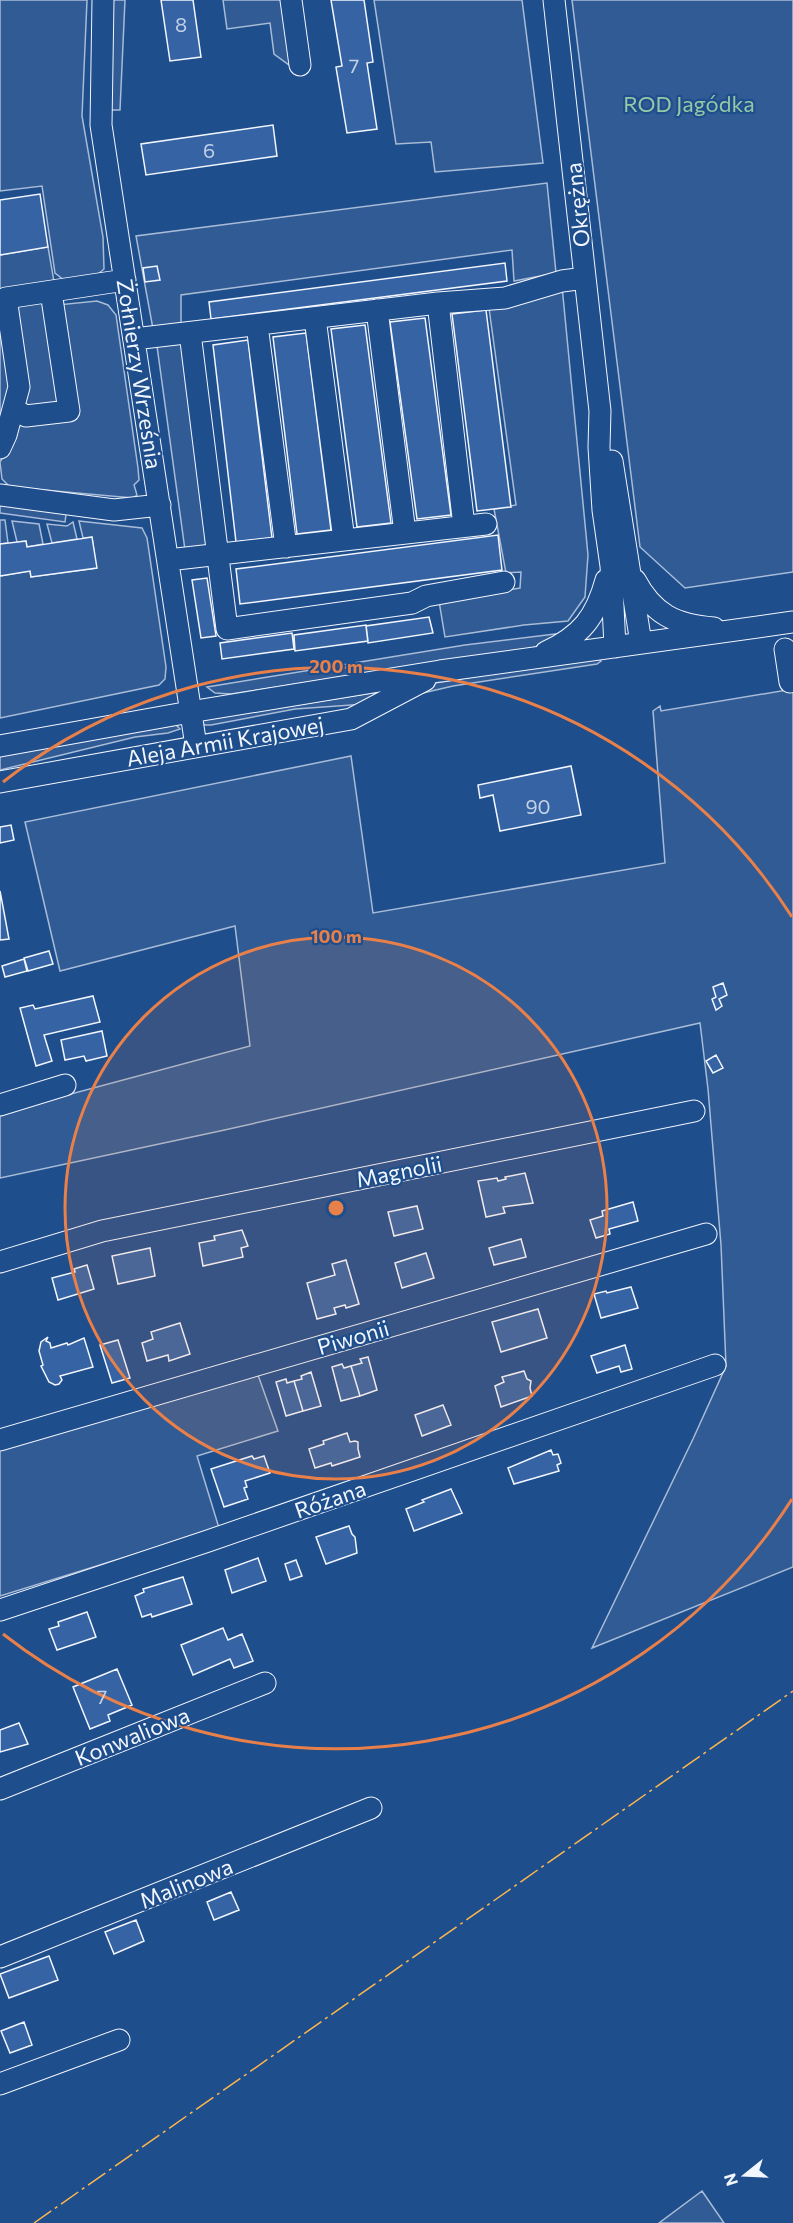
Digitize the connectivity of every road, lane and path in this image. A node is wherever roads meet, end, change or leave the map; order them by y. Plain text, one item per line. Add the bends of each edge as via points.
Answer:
1 (103, 0) edge
2 (291, 0) edge
3 (554, 0) edge
4 (300, 65) dead end
5 (585, 278) junction
6 (125, 280) junction
7 (51, 292) junction
8 (438, 303) junction
9 (377, 310) junction
10 (315, 318) junction
11 (257, 325) junction
12 (190, 333) junction
13 (134, 339) junction
14 (13, 409) junction
15 (0, 448) edge
16 (0, 495) edge
17 (160, 505) junction
18 (486, 524) dead end
19 (464, 526) junction
20 (405, 533) junction
21 (344, 540) junction
22 (286, 547) junction
23 (218, 554) junction
24 (168, 560) junction
25 (621, 569) junction
26 (504, 582) dead end
27 (793, 622) edge
28 (744, 630) junction
29 (628, 645) junction
30 (785, 649) dead end
31 (529, 660) junction
32 (440, 672) junction
33 (790, 682) dead end
34 (190, 712) junction
35 (0, 746) edge
36 (196, 746) junction
37 (0, 782) edge
38 (65, 1085) dead end
39 (0, 1105) edge
40 (694, 1111) dead end
41 (706, 1234) dead end
42 (0, 1262) edge
43 (715, 1365) dead end
44 (0, 1440) edge
45 (0, 1610) edge
46 (265, 1683) dead end
47 (0, 1789) edge
48 (371, 1808) dead end
49 (0, 1957) edge
50 (119, 2040) dead end
51 (0, 2084) edge

1 - 6 street, Żołnierzy Września via 100,125
2 - 4 street
3 - 5 street, Okrężna
5 - 8 street via 505,298
5 - 25 street, Okrężna via 600,411 603,510
6 - 7 street
6 - 13 street, Żołnierzy Września
7 - 14 street via 6,298 19,387
7 - 14 street via 69,411 27,416
8 - 9 street
8 - 19 street
9 - 10 street
9 - 20 street
10 - 11 street
10 - 21 street
11 - 12 street
11 - 22 street
12 - 13 street
12 - 23 street
13 - 17 street, Żołnierzy Września
14 - 15 street
16 - 17 street via 114,510
17 - 24 street, Żołnierzy Września
18 - 19 street
19 - 20 street
20 - 21 street
21 - 22 street
22 - 23 street
23 - 24 street
23 - 26 street via 227,629 412,603 426,596
24 - 34 street, Żołnierzy Września
25 - 28 street via 663,614 698,627
25 - 29 street, Okrężna
25 - 31 street via 583,628 560,646
27 - 28 street, Aleja Armii Krajowej
28 - 29 street, Aleja Armii Krajowej
29 - 31 street, Aleja Armii Krajowej
30 - 33 street
31 - 32 street, Aleja Armii Krajowej
32 - 34 street, Aleja Armii Krajowej
32 - 36 street, Aleja Armii Krajowej via 351,719
34 - 35 street, Aleja Armii Krajowej
34 - 36 street, Żołnierzy Września
36 - 37 street, Aleja Armii Krajowej
38 - 39 street
40 - 42 street, Magnolii via 102,1231
41 - 44 street, Piwonii
43 - 45 street, Różana
46 - 47 street, Konwaliowa
48 - 49 street, Malinowa
50 - 51 street

